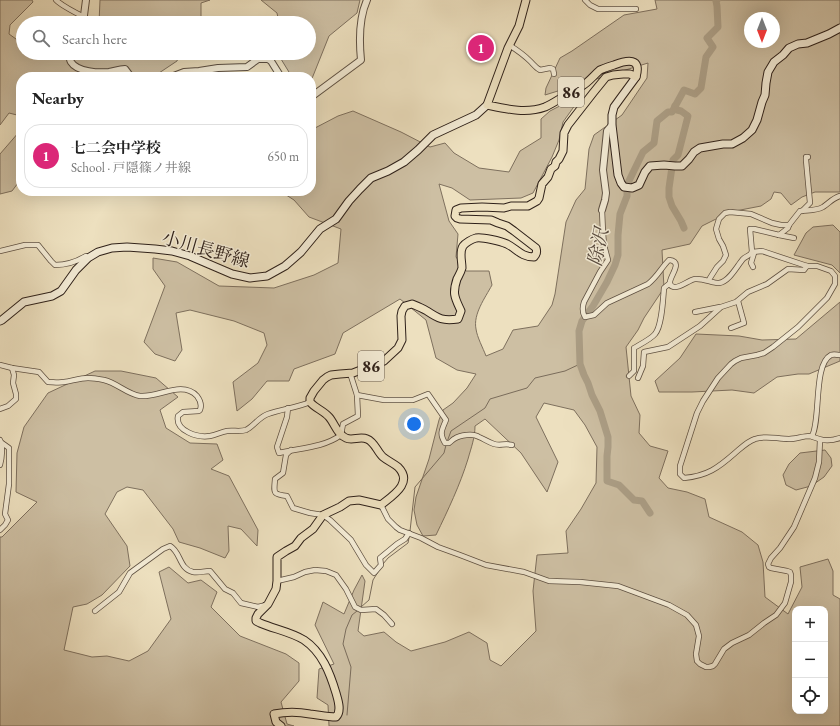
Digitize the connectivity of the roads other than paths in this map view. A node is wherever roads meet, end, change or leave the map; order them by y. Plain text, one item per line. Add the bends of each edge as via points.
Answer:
1 (56, 0) edge
2 (86, 0) edge
3 (367, 0) edge
4 (526, 0) edge
5 (585, 0) edge
6 (636, 9) dead end
7 (79, 16) edge
8 (84, 16) edge
9 (840, 28) edge
10 (509, 45) junction
11 (70, 60) edge
12 (257, 60) edge
13 (270, 60) edge
14 (94, 72) edge
15 (94, 72) edge
16 (110, 72) edge
17 (110, 72) edge
18 (127, 72) edge
19 (184, 72) edge
20 (278, 72) edge
21 (554, 74) dead end
22 (636, 76) junction
23 (316, 93) edge
24 (487, 105) junction
25 (612, 125) junction
26 (808, 157) dead end
27 (840, 196) edge
28 (602, 210) joint
29 (802, 211) junction
30 (790, 225) junction
31 (780, 235) junction
32 (794, 238) dead end
33 (0, 251) edge
34 (752, 252) junction
35 (88, 258) junction
36 (807, 266) junction
37 (753, 267) dead end
38 (838, 276) edge
39 (709, 280) junction
40 (670, 283) junction
41 (738, 301) junction
42 (722, 307) junction
43 (695, 312) dead end
44 (0, 321) edge
45 (731, 328) dead end
46 (840, 355) edge
47 (0, 365) edge
48 (12, 368) junction
49 (350, 373) junction
50 (629, 376) dead end
51 (638, 378) dead end
52 (357, 395) junction
53 (310, 402) junction
54 (288, 408) junction
55 (0, 409) edge
56 (341, 435) junction
57 (812, 436) junction
58 (840, 438) edge
59 (820, 440) junction
60 (1, 442) edge
61 (512, 445) dead end
62 (291, 450) junction
63 (0, 465) edge
64 (381, 505) junction
65 (324, 515) junction
66 (0, 530) edge
67 (409, 533) junction
68 (278, 581) junction
69 (268, 604) junction
70 (95, 611) dead end
71 (392, 624) dead end
72 (281, 726) edge

1 - 7 street
2 - 8 street
3 - 23 street via 362,16 361,60
4 - 10 main road via 519,26
5 - 6 street via 598,9
9 - 25 main road via 807,43 788,48 774,62 768,72 765,95 757,120 752,130 743,138 732,144 700,148 682,166 650,166 639,185 632,188 624,187 618,175
10 - 21 street via 536,68 553,69
10 - 24 main road
11 - 15 street via 72,64 83,70
12 - 19 street via 247,67
13 - 20 street
14 - 17 street
16 - 18 street via 120,69
22 - 24 main road, 86 via 636,63 622,62 599,71 583,86 545,107 518,110
22 - 25 main road via 614,107
22 - 49 main road, 86 via 623,74 606,77 593,93 568,125 564,133 563,151 542,184 537,201 528,206 456,210 455,216 460,219 490,220 507,226 536,248 536,255 528,257 499,241 476,238 466,244 461,251 461,271 454,289 456,302 461,311 458,319 439,319 412,304 406,306 402,311 402,340 398,348 384,361
24 - 35 main road, 小川長野線 via 476,115 434,135 404,162 371,178 336,219 320,229 301,252 286,266 267,276 250,278 232,274 190,256 155,248 112,248
25 - 28 street via 607,131 603,170 606,194
26 - 29 street via 806,160 810,203
27 - 29 street via 818,209
28 - 40 street via 602,233 608,260 584,302 582,313 585,317 594,315 607,304 648,284 666,263 672,260 676,268
29 - 30 street
30 - 31 street
30 - 39 street via 781,226 751,214 725,213 719,219 716,229 726,255
31 - 32 street
31 - 34 street via 750,229
33 - 35 street via 25,245 38,245 56,265 70,264 86,256
34 - 36 street via 762,251
34 - 37 street
34 - 39 street via 724,281 719,283
35 - 44 main road, 小川長野線 via 61,291 52,296 24,302
36 - 38 street via 827,269
36 - 41 street via 804,270 788,270 767,284 748,292
38 - 57 street via 827,298 798,327 764,353 735,361 718,378 697,414 680,466 680,474 684,478 695,477 715,469 754,439 767,436 790,439
39 - 40 street via 694,279 674,287
40 - 50 street via 664,288 663,308 657,330 654,335 634,348 634,371
41 - 42 street
41 - 45 street via 744,323
42 - 43 street
42 - 51 street via 700,326 668,347 644,352 643,366
46 - 57 street via 830,356 823,366
47 - 48 street
48 - 54 street via 39,372 48,382 88,378 108,381 142,396 187,390 194,393 201,407 199,411 180,414 178,423 185,431 199,435 211,436 243,430 263,416
48 - 55 street via 16,400
49 - 52 street
49 - 53 main road, 86 via 331,375 323,380 314,391
52 - 56 street via 358,416 343,424
52 - 61 street via 384,400 413,400 428,394 446,420 441,432 445,443 467,435 478,436 495,444
53 - 54 street
53 - 56 main road via 329,416
54 - 62 street via 277,446 279,453
56 - 62 street via 335,440 319,445
56 - 64 main road via 347,439 369,440 382,457 399,468 404,481 402,487
57 - 59 street
58 - 59 street
59 - 67 street via 815,478 794,526 768,564 771,568 790,572 791,582 785,603 776,615 724,649 715,664 710,667 697,661 699,636 696,625 687,615 669,605 618,586 549,581 524,572 486,565
60 - 63 street
60 - 66 street via 10,452 5,514 8,520
62 - 65 street via 286,455 282,473 275,479 274,491 278,495 287,496 293,508
64 - 65 main road via 359,500 349,501
64 - 67 street via 394,525
65 - 67 street via 351,540 366,566 374,573 380,565 380,558
65 - 68 main road via 295,546 277,557
68 - 69 main road
68 - 71 street via 305,572 326,571 336,575 355,607 361,610 376,609
69 - 70 street via 258,607 240,603 210,571 195,572 183,566 176,551 170,546 130,573 119,592
69 - 72 main road via 258,614 256,621 304,640 313,648 323,660 339,710 336,717 300,713 274,714 276,722

